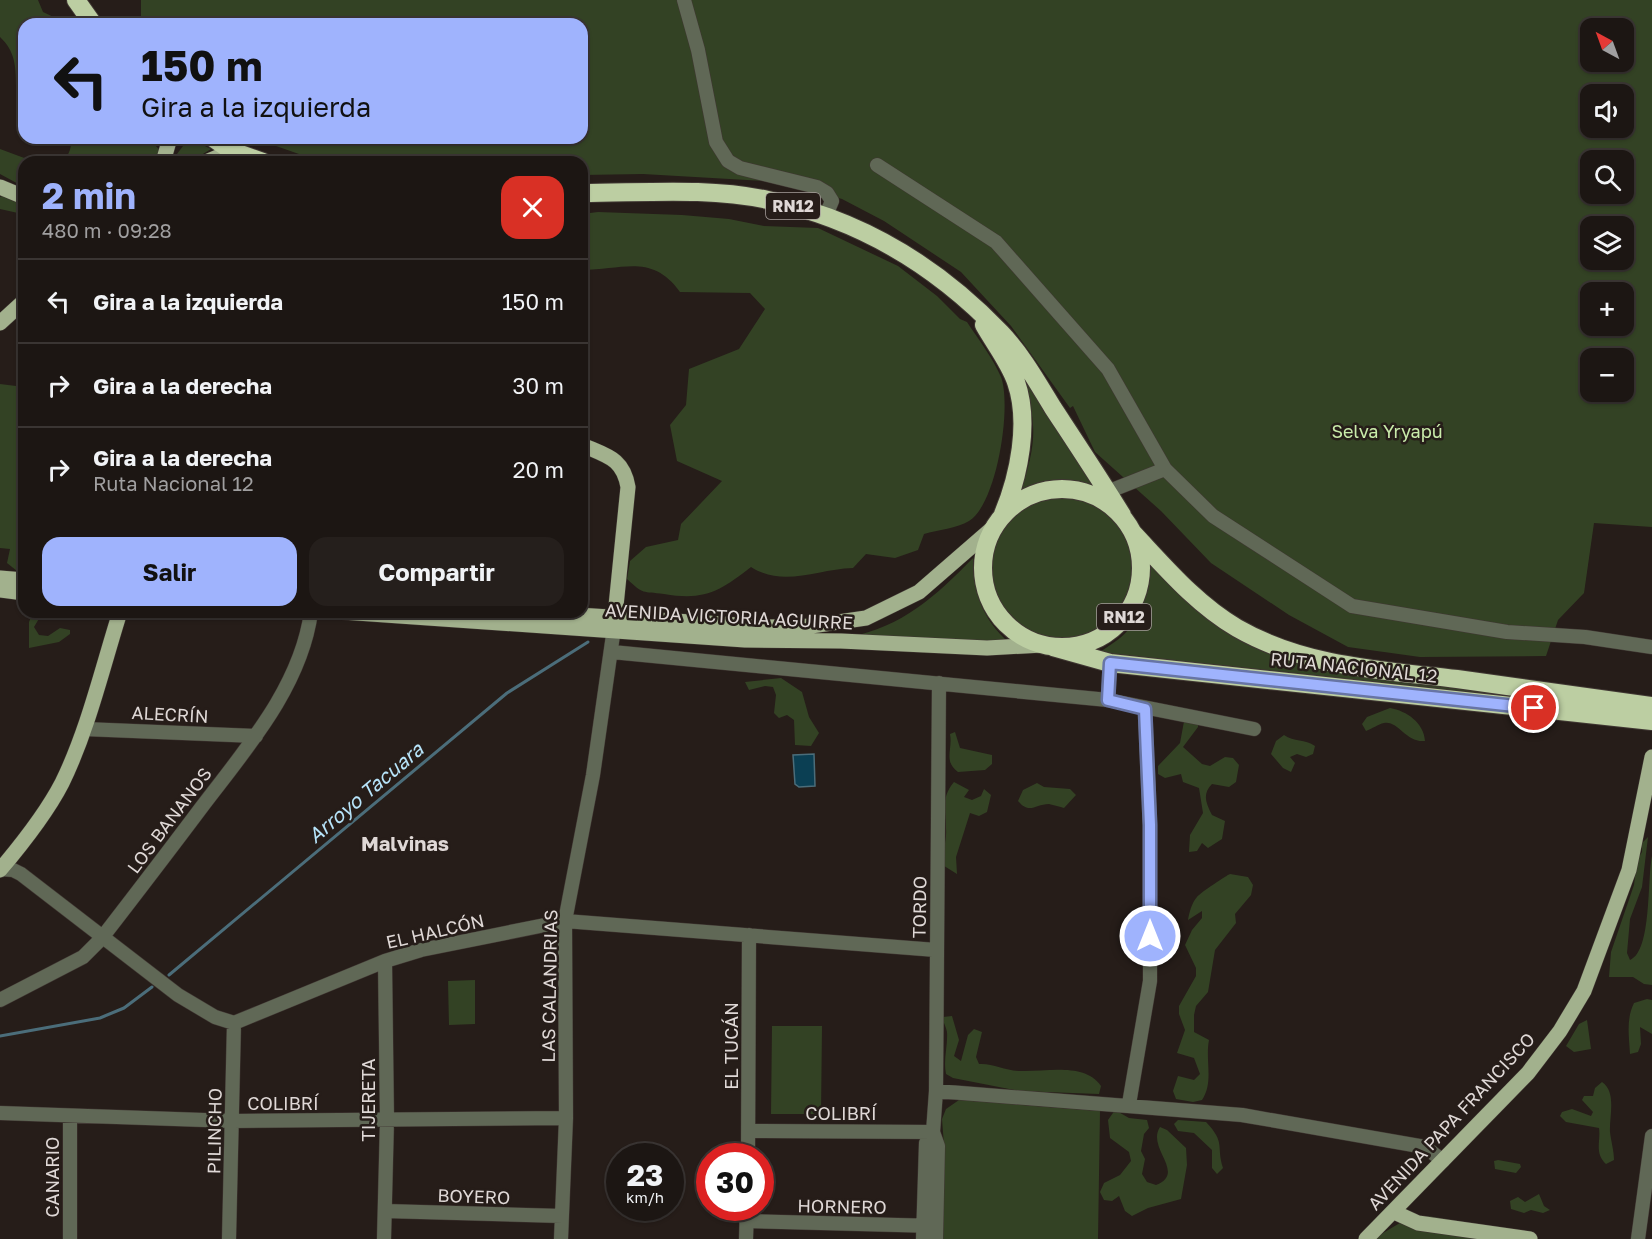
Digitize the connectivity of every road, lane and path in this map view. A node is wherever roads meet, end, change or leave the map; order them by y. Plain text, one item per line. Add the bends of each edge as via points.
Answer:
1 (76, 0) edge
2 (684, 0) edge
3 (89, 18) edge
4 (222, 144) edge
5 (232, 151) junction
6 (220, 156) edge
7 (246, 156) edge
8 (877, 165) dead end
9 (0, 187) edge
10 (588, 193) edge
11 (18, 194) edge
12 (826, 215) junction
13 (18, 306) edge
14 (975, 310) junction
15 (0, 323) edge
16 (588, 448) edge
17 (1164, 469) junction
18 (1103, 495) junction
19 (999, 521) junction
20 (1133, 533) junction
21 (0, 578) edge
22 (18, 580) edge
23 (0, 590) edge
24 (18, 592) edge
25 (118, 618) edge
26 (309, 618) edge
27 (491, 618) edge
28 (576, 618) edge
29 (615, 623) junction
30 (1048, 646) junction
31 (1652, 647) edge
32 (612, 652) junction
33 (1110, 663) junction
34 (939, 683) junction
35 (1108, 700) junction
36 (1652, 706) edge
37 (1145, 709) junction
38 (1652, 721) edge
39 (84, 729) junction
40 (1254, 729) dead end
41 (256, 736) junction
42 (1652, 757) edge
43 (1, 869) edge
44 (565, 921) junction
45 (749, 935) junction
46 (101, 939) junction
47 (936, 950) junction
48 (386, 961) junction
49 (0, 1000) edge
50 (234, 1023) junction
51 (936, 1091) junction
52 (1129, 1104) junction
53 (0, 1113) edge
54 (70, 1116) junction
55 (566, 1118) junction
56 (387, 1120) junction
57 (233, 1121) junction
58 (749, 1131) junction
59 (933, 1132) junction
60 (1652, 1141) edge
61 (749, 1143) edge
62 (1443, 1161) junction
63 (1648, 1198) edge
64 (385, 1211) junction
65 (1394, 1212) junction
66 (562, 1216) junction
67 (774, 1217) edge
68 (746, 1221) edge
69 (930, 1232) edge
70 (69, 1239) edge
71 (229, 1239) edge
72 (384, 1239) edge
73 (561, 1239) edge
74 (746, 1239) edge
75 (1366, 1239) edge
76 (1530, 1239) edge
77 (1638, 1239) edge

1 - 3 highway
2 - 12 street via 716,142 728,161 740,168 817,187 832,201
4 - 5 highway
5 - 6 main road
5 - 7 highway
8 - 17 street via 996,242 1108,369
9 - 11 main road
10 - 12 highway, RN12 via 716,193 767,199
12 - 14 highway, RN12 via 902,250 960,293
13 - 15 main road
14 - 18 highway, RN12 via 1021,358
14 - 19 highway, RN12 via 1016,382 1020,409 1020,461 1015,486
16 - 29 main road via 612,458 625,471 628,487
17 - 18 street
17 - 31 street via 1213,516 1352,606 1507,632 1585,637
18 - 19 highway via 1047,490 1015,504
18 - 20 highway, RN12
19 - 29 main road, AVENIDA VICTORIA AGUIRRE via 919,592 866,618 770,627
19 - 30 highway, RN12 via 983,561 988,598 1010,628
20 - 30 highway, RN12 via 1140,553 1141,574 1137,595 1127,614 1095,640 1074,647
20 - 36 highway, RUTA NACIONAL 12 / RN12 via 1184,588 1209,608 1237,628 1284,651 1348,666
21 - 22 main road
23 - 24 main road
25 - 39 main road
26 - 41 street, LOS BANANOS via 291,676
27 - 29 main road, AVENIDA VICTORIA AGUIRRE
28 - 29 main road, AVENIDA VICTORIA AGUIRRE
29 - 30 main road, AVENIDA VICTORIA AGUIRRE via 745,640 987,648
29 - 32 street, LAS CALANDRIAS
30 - 33 highway, RUTA NACIONAL 12 / RN12
32 - 34 street
32 - 44 street, LAS CALANDRIAS
33 - 35 street
33 - 38 highway, RUTA NACIONAL 12 / RN12
34 - 35 street
34 - 47 street, TORDO
35 - 37 street
37 - 40 street
37 - 52 street via 1150,981
39 - 41 street, ALECRÍN
39 - 43 main road via 62,784
41 - 46 street, LOS BANANOS
42 - 62 main road, AVENIDA PAPA FRANCISCO via 1629,870 1584,991 1560,1032 1528,1073
43 - 46 street via 21,874
44 - 45 street, EL HALCÓN
44 - 48 street, EL HALCÓN via 421,950
44 - 55 street, LAS CALANDRIAS
45 - 47 street, EL HALCÓN
45 - 58 street, EL TUCÁN
46 - 49 street, LOS BANANOS via 83,957
46 - 50 street via 178,995 215,1017
47 - 51 street, TORDO
48 - 50 street, EL HALCÓN
48 - 56 street, TIJERETA
50 - 57 street, PILINCHO
51 - 52 street
51 - 59 street, TORDO
52 - 62 street via 1242,1115 1425,1147
53 - 54 street, COLIBRÍ
54 - 57 street, COLIBRÍ
54 - 70 street, CANARIO
55 - 56 street, COLIBRÍ
55 - 66 street, LAS CALANDRIAS
56 - 57 street, COLIBRÍ
56 - 64 street, TIJERETA
57 - 71 street, PILINCHO
58 - 59 street, COLIBRÍ
58 - 61 street, EL TUCÁN
59 - 69 street, TORDO via 938,1146
60 - 63 street
62 - 65 main road, AVENIDA PAPA FRANCISCO
63 - 77 street
64 - 66 street, BOYERO
64 - 72 street, TIJERETA
65 - 75 main road, AVENIDA PAPA FRANCISCO
65 - 76 main road via 1418,1223
66 - 73 street, LAS CALANDRIAS
67 - 69 street, HORNERO
68 - 74 street

